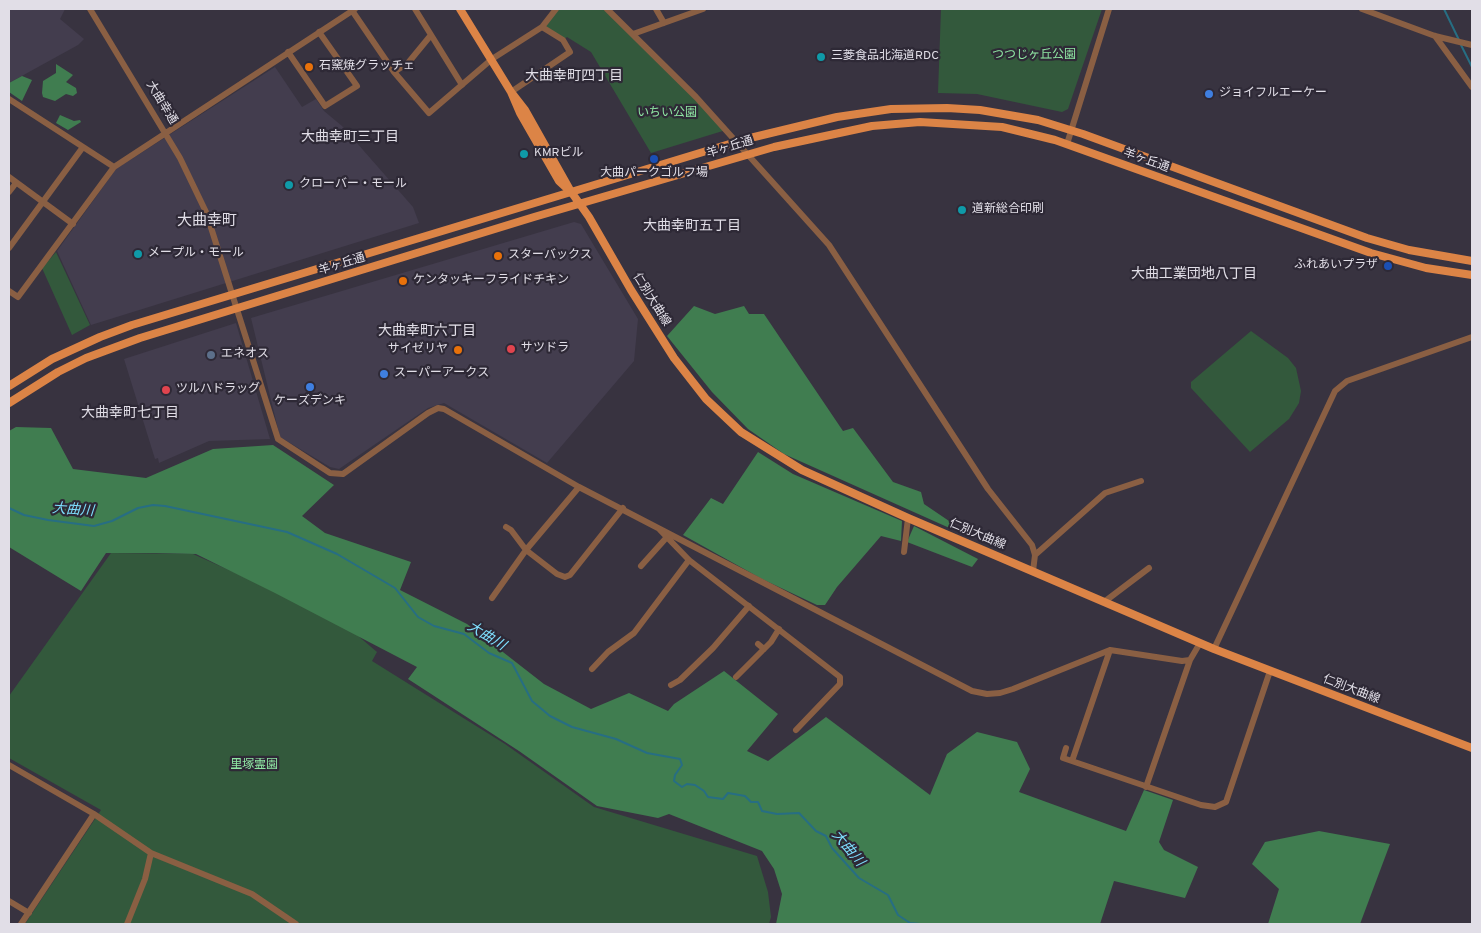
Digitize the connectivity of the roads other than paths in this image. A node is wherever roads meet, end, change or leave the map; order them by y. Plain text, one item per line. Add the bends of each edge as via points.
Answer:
1 (90, 9) edge
2 (353, 9) edge
3 (415, 9) edge
4 (460, 9) edge
5 (556, 9) edge
6 (607, 9) edge
7 (656, 9) edge
8 (699, 9) edge
9 (1109, 9) edge
10 (1362, 9) edge
11 (664, 23) junction
12 (542, 27) junction
13 (319, 32) junction
14 (633, 34) junction
15 (431, 35) junction
16 (1435, 36) junction
17 (1472, 46) edge
18 (288, 52) junction
19 (492, 59) junction
20 (394, 72) junction
21 (462, 85) junction
22 (1472, 87) edge
23 (511, 92) junction
24 (9, 99) edge
25 (1071, 130) junction
26 (166, 133) junction
27 (737, 142) junction
28 (1067, 144) junction
29 (83, 147) junction
30 (747, 155) junction
31 (114, 167) junction
32 (9, 177) edge
33 (16, 183) junction
34 (9, 192) edge
35 (572, 193) junction
36 (43, 202) junction
37 (580, 204) junction
38 (73, 224) junction
39 (9, 248) edge
40 (1472, 261) edge
41 (1472, 275) edge
42 (9, 291) edge
43 (232, 295) junction
44 (236, 309) junction
45 (1472, 337) edge
46 (9, 386) edge
47 (9, 403) edge
48 (1141, 480) dead end
49 (580, 487) junction
50 (623, 508) junction
51 (908, 518) junction
52 (656, 525) junction
53 (506, 527) dead end
54 (667, 537) junction
55 (526, 550) junction
56 (904, 552) dead end
57 (1035, 555) junction
58 (689, 560) junction
59 (641, 566) dead end
60 (1149, 568) dead end
61 (1033, 571) junction
62 (492, 598) dead end
63 (1104, 602) junction
64 (749, 606) junction
65 (778, 629) junction
66 (1200, 643) junction
67 (758, 644) dead end
68 (764, 649) junction
69 (1214, 649) junction
70 (1110, 650) junction
71 (1190, 660) junction
72 (592, 668) dead end
73 (1270, 671) junction
74 (736, 677) dead end
75 (671, 685) dead end
76 (796, 730) dead end
77 (1066, 748) dead end
78 (1472, 748) edge
79 (1072, 761) junction
80 (9, 765) edge
81 (1146, 787) junction
82 (94, 814) junction
83 (152, 853) junction
84 (9, 900) edge
85 (28, 913) junction
86 (21, 924) edge
87 (127, 924) edge
88 (296, 924) edge

1 - 26 street, 大曲幸通
2 - 13 street
2 - 20 street
3 - 15 street
4 - 19 main road, 仁別大曲線
5 - 12 street
6 - 14 street
7 - 11 street
8 - 11 street
9 - 25 street
10 - 16 street
11 - 14 street
12 - 19 street
12 - 23 street via 563,40 570,52
13 - 18 street
13 - 18 street via 357,86 324,106
14 - 27 street
15 - 20 street via 408,62
15 - 21 street
16 - 17 street
16 - 22 street
18 - 26 street
19 - 21 street
19 - 23 main road, 仁別大曲線
20 - 21 street via 429,113
23 - 35 main road, 仁別大曲線 via 559,181
24 - 29 street
25 - 27 main road, 羊ヶ丘通 via 1038,120 980,110 891,109 837,117
25 - 28 street
25 - 40 main road, 羊ヶ丘通 via 1282,208 1409,250
26 - 31 street
26 - 43 street, 大曲幸通 via 207,215
27 - 30 street
27 - 35 main road, 羊ヶ丘通
28 - 30 main road, 羊ヶ丘通 via 1002,127 920,122 841,132
28 - 41 main road, 羊ヶ丘通 via 1394,260
29 - 31 street
29 - 36 street
30 - 37 main road, 羊ヶ丘通
30 - 57 street via 829,245 988,489 1032,545
31 - 38 street
32 - 33 street
33 - 34 street
33 - 36 street
35 - 37 main road, 仁別大曲線
35 - 43 main road, 羊ヶ丘通
36 - 38 street
36 - 39 street
37 - 44 main road, 羊ヶ丘通
37 - 51 main road, 仁別大曲線 via 674,358 706,399 741,432 802,470
38 - 42 street via 18,297
43 - 44 street, 大曲幸通
43 - 46 main road, 羊ヶ丘通 via 100,337 52,359
44 - 47 main road, 羊ヶ丘通 via 86,358
44 - 49 street, 大曲幸通 via 278,439 330,473 343,474 438,408 456,415
45 - 69 street via 1348,381 1336,392
48 - 57 street via 1105,493
49 - 50 street
49 - 55 street
50 - 52 street
50 - 55 street via 570,575 557,574
51 - 56 street
51 - 61 main road, 仁別大曲線
52 - 54 street
52 - 70 street via 972,691 1000,694
53 - 55 street
54 - 58 street
54 - 59 street
55 - 62 street
57 - 61 street
58 - 64 street
58 - 72 street via 634,633
60 - 63 street
61 - 63 main road, 仁別大曲線
63 - 66 main road, 仁別大曲線
64 - 65 street
64 - 75 street via 713,648
65 - 68 street via 776,637
65 - 76 street via 840,677 840,684
66 - 69 main road, 仁別大曲線
66 - 71 street
67 - 68 street
68 - 74 street
69 - 73 main road, 仁別大曲線
70 - 71 street
70 - 79 street
71 - 81 street
73 - 78 main road, 仁別大曲線
73 - 81 street via 1226,802 1215,807 1201,805
77 - 79 street via 1063,758
79 - 81 street
80 - 82 street
82 - 83 street
82 - 85 street
83 - 87 street
83 - 88 street via 252,894
84 - 85 street
85 - 86 street

